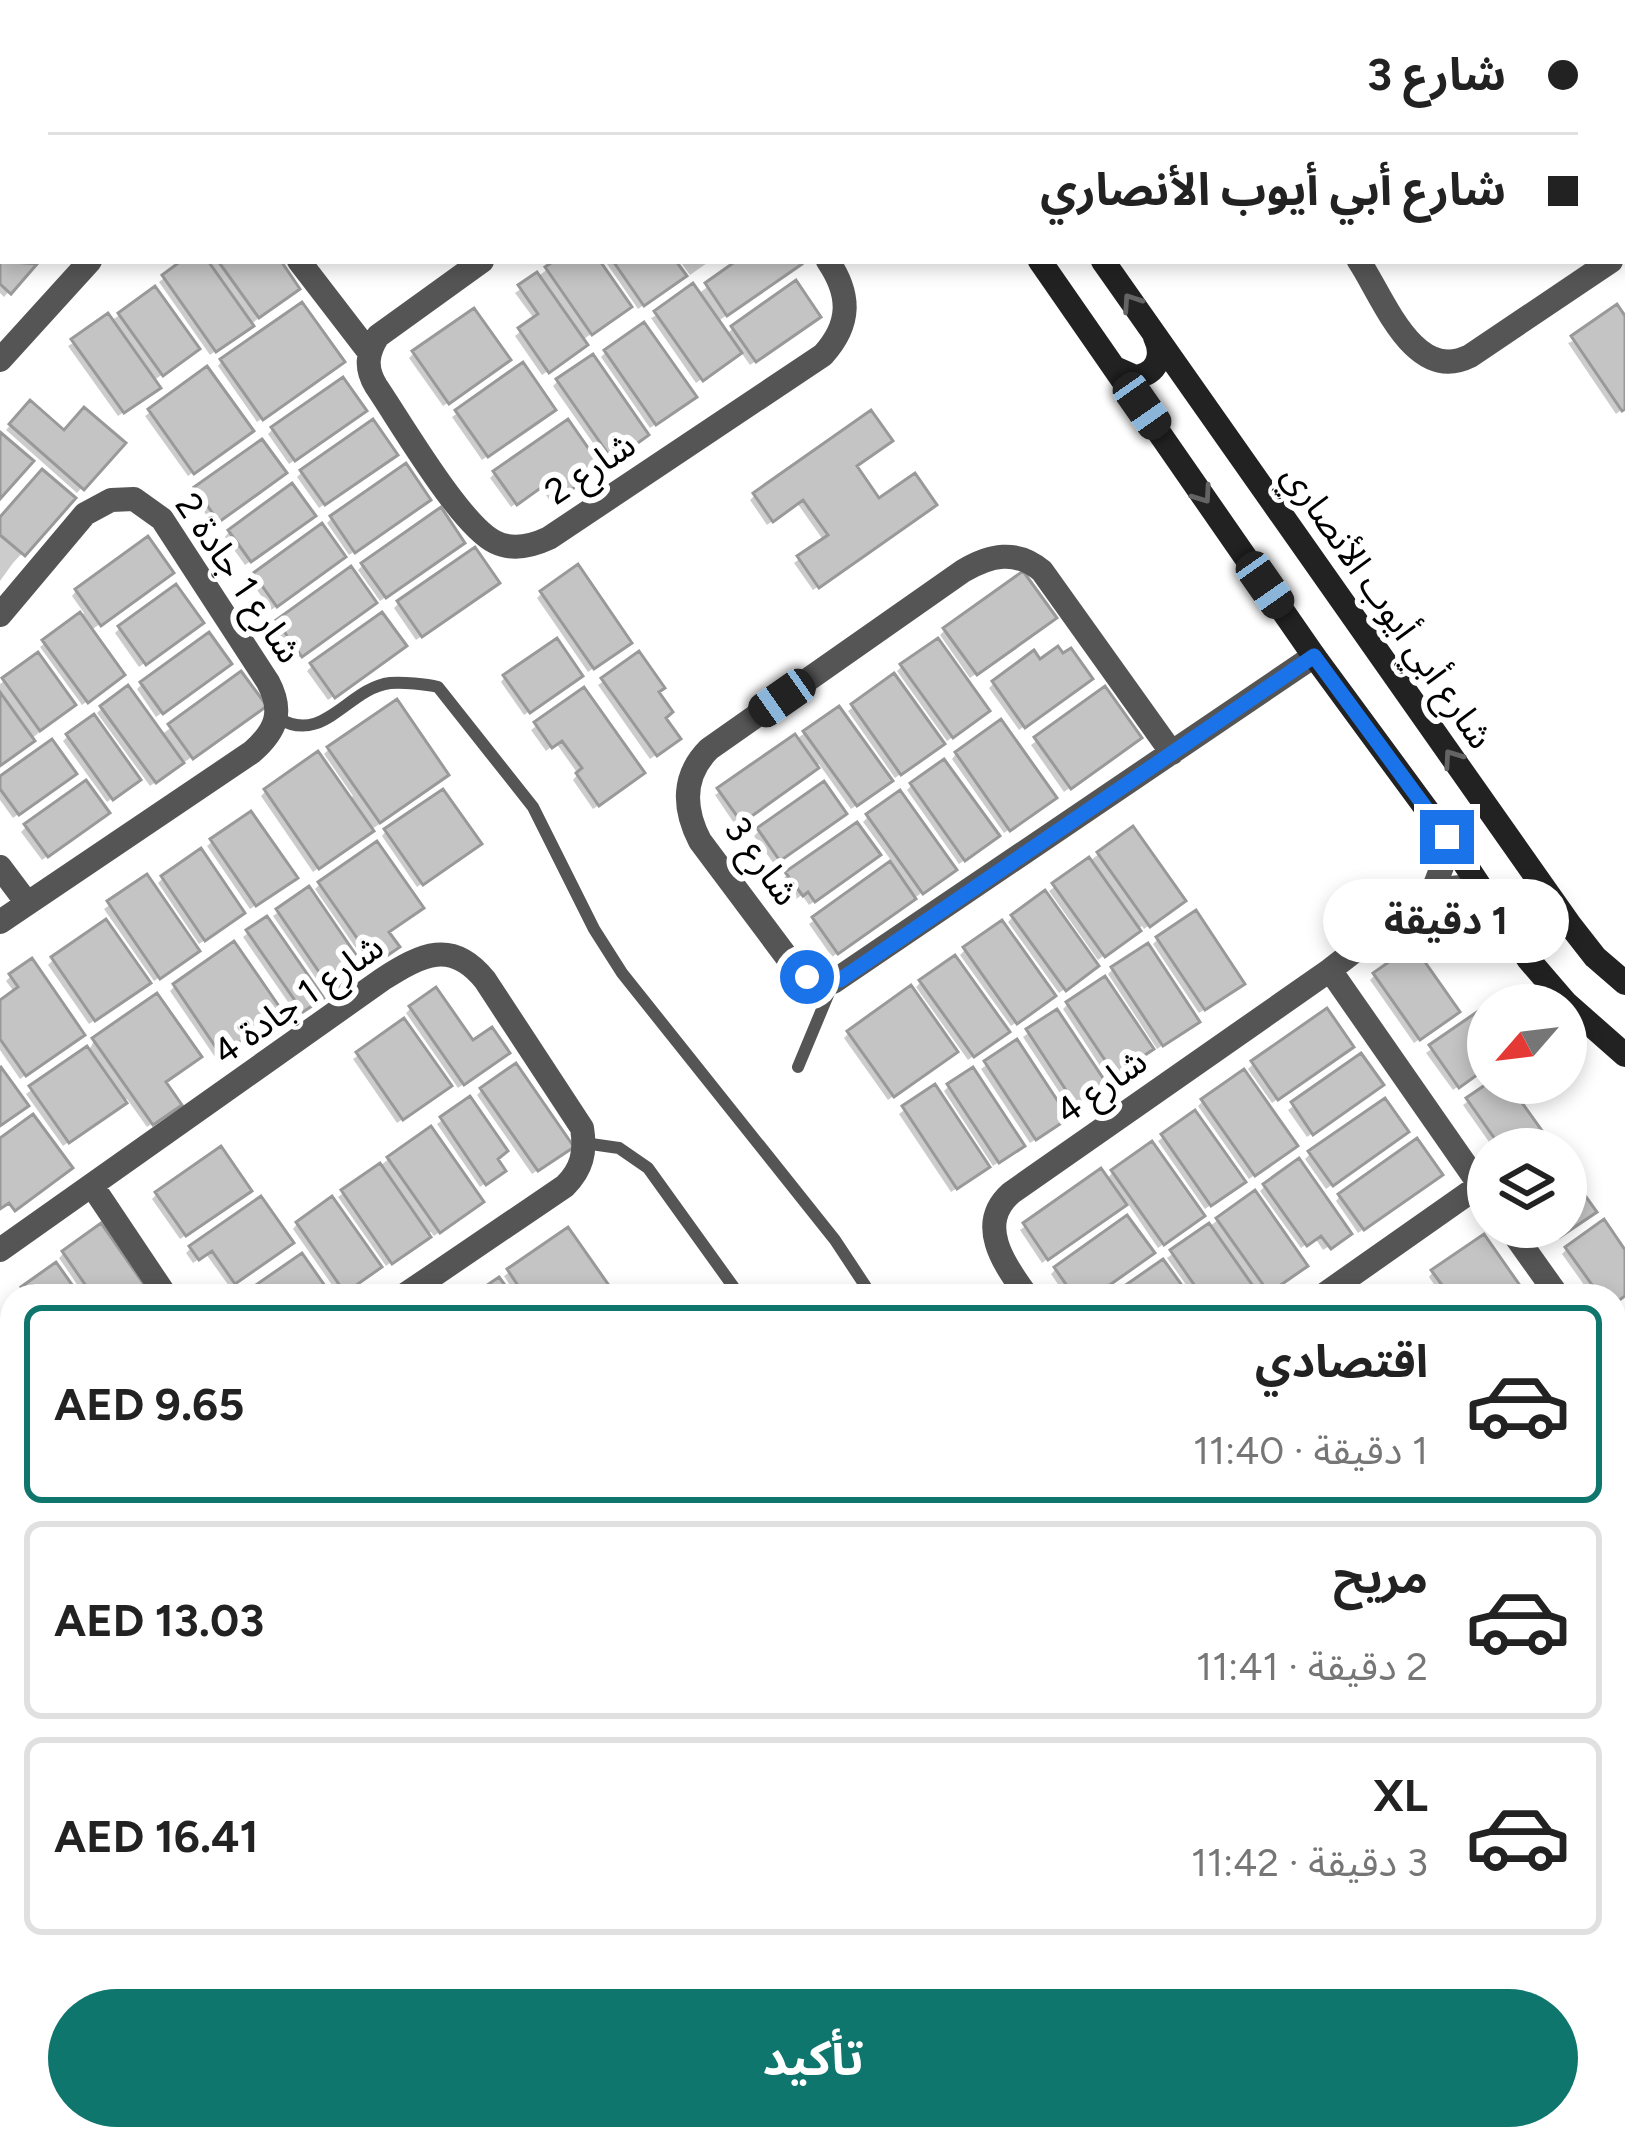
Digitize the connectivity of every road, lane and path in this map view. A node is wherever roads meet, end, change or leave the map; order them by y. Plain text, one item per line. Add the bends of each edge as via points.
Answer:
1 (87, 264) edge
2 (301, 264) edge
3 (478, 264) edge
4 (830, 264) edge
5 (1042, 264) edge
6 (1105, 264) edge
7 (1361, 264) edge
8 (1606, 264) edge
9 (1155, 338) junction
10 (369, 352) junction
11 (0, 360) edge
12 (1117, 369) junction
13 (1205, 410) junction
14 (1167, 442) junction
15 (0, 615) edge
16 (1314, 656) junction
17 (278, 718) junction
18 (1172, 753) junction
19 (1447, 837) junction
20 (0, 867) edge
21 (1433, 890) junction
22 (1486, 896) junction
23 (27, 903) junction
24 (0, 922) edge
25 (1330, 970) junction
26 (833, 982) junction
27 (1625, 983) edge
28 (1625, 1055) edge
29 (797, 1066) dead end
30 (584, 1143) junction
31 (1467, 1167) edge
32 (93, 1187) junction
33 (1467, 1202) edge
34 (1524, 1248) edge
35 (0, 1250) edge
36 (158, 1284) edge
37 (421, 1284) edge
38 (731, 1284) edge
39 (864, 1284) edge
40 (1020, 1284) edge
41 (1341, 1284) edge
42 (1549, 1284) edge

1 - 11 street
2 - 10 street, شارع 2
3 - 10 street via 378,335
4 - 10 street, شارع 2 via 847,308 823,355 529,545 496,542 473,524 376,386
5 - 12 street
9 -> 6 street, شارع أبي أيوب الأنصاري
7 - 8 street via 1413,346 1439,363 1470,356
9 - 12 street via 1154,369 1135,377
9 - 13 street, شارع أبي أيوب الأنصاري
12 - 14 street
13 - 14 street via 1175,407 1163,427
27 -> 13 street, شارع أبي أيوب الأنصاري via 1570,925
14 -> 16 street
15 - 17 street, شارع 1 جادة 2 via 85,514 134,499 162,520 268,682
16 - 18 street
16 - 19 street
17 - 23 street, شارع 1 جادة 2 via 252,752
17 - 39 lane via 309,726 390,683 438,687 533,807 622,973
18 - 26 street
18 - 26 street, شارع 3 via 1031,562 992,557 963,572 710,749 688,781 700,842 792,964
19 - 21 street
19 - 22 street
20 - 23 street
21 - 22 street via 1461,887
21 - 25 street, شارع 4
22 - 28 street via 1552,989
23 - 24 street, شارع 1 جادة 2
25 - 31 street
25 - 40 street, شارع 4 via 1002,1200 995,1243
26 - 29 lane
30 - 32 street, شارع 1 جادة 4 via 570,1108 485,980 466,960 443,953 383,979
30 - 37 street via 565,1186
30 - 38 lane via 619,1148 648,1168
32 - 35 street, شارع 1 جادة 4
32 - 36 street
33 - 41 street
34 - 42 street

